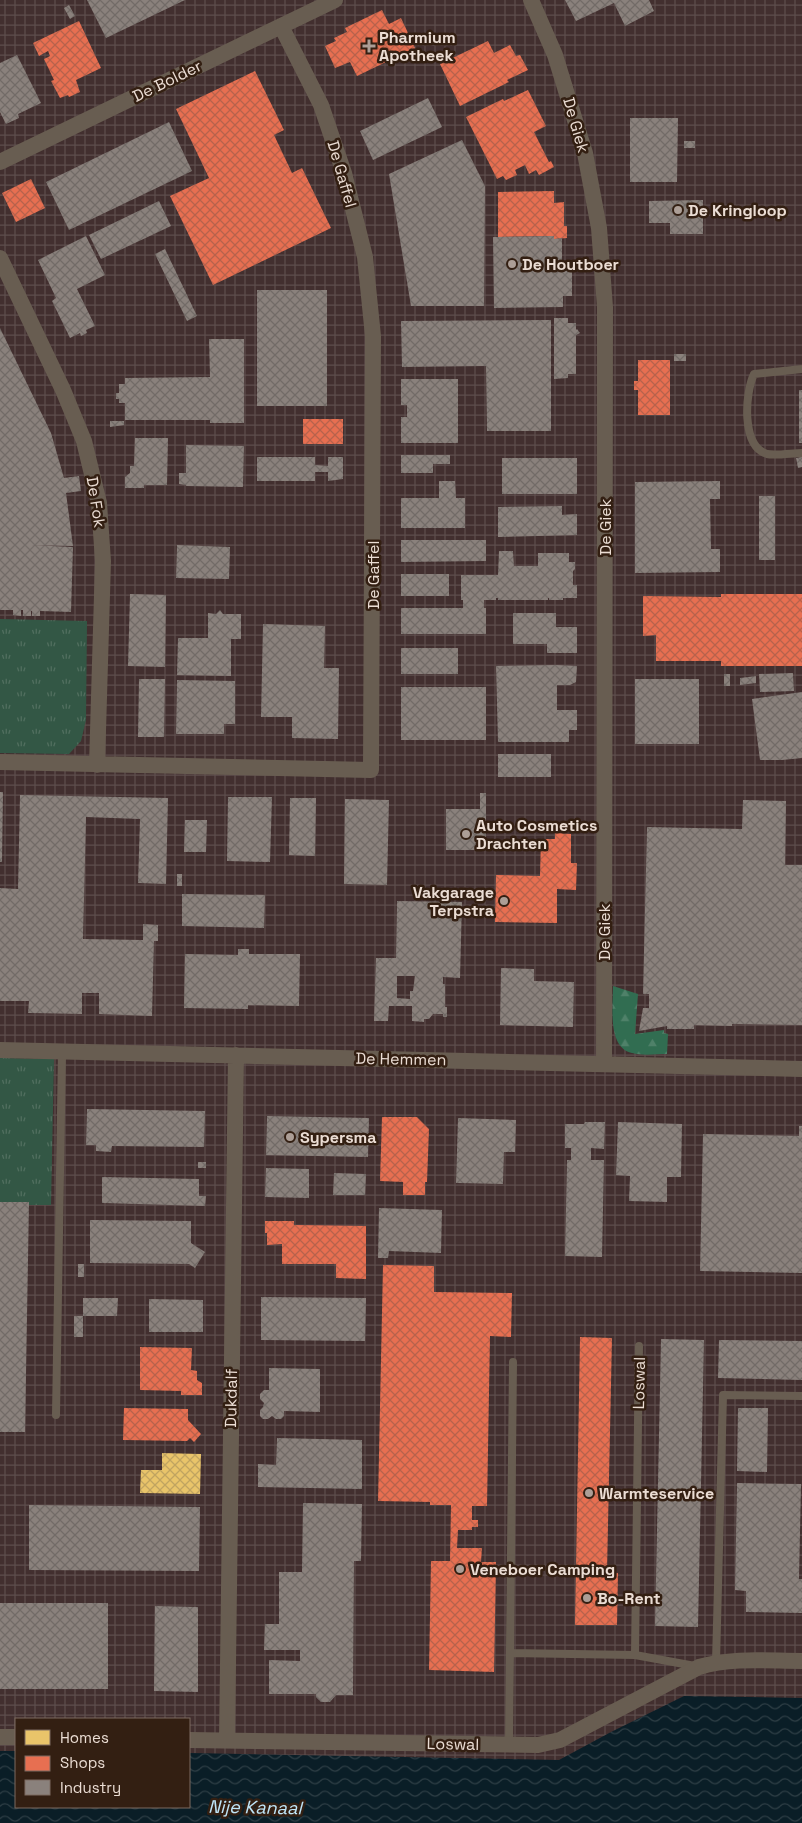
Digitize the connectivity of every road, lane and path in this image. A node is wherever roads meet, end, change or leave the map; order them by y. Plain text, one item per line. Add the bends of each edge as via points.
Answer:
1 (335, 0) edge
2 (531, 0) edge
3 (281, 26) junction
4 (0, 162) edge
5 (0, 258) edge
6 (802, 369) edge
7 (802, 453) edge
8 (0, 762) edge
9 (97, 764) junction
10 (0, 1050) edge
11 (62, 1052) junction
12 (236, 1055) junction
13 (604, 1064) junction
14 (802, 1069) edge
15 (639, 1346) dead end
16 (513, 1362) dead end
17 (802, 1396) edge
18 (56, 1415) dead end
19 (510, 1653) junction
20 (635, 1656) junction
21 (802, 1661) edge
22 (716, 1662) junction
23 (699, 1667) junction
24 (0, 1737) edge
25 (15, 1737) edge
26 (190, 1740) edge
27 (227, 1740) junction
28 (509, 1745) junction

1 - 3 street, De Bolder
2 - 13 street, De Giek via 555,55 585,153 598,228 605,307
3 - 4 street, De Bolder
3 - 9 street, De Gaffel via 321,105 344,173 365,258 373,336 371,770
5 - 9 street, De Fok via 81,432 99,503 103,561
6 - 7 lane via 754,374 748,386 748,432 755,447 768,454
8 - 9 street, De Gaffel
10 - 11 street, De Hemmen
11 - 12 street, De Hemmen
11 - 18 lane
12 - 13 street, De Hemmen
12 - 27 street, Dukdalf
13 - 14 street, De Hemmen
15 - 20 lane, Loswal
16 - 19 lane
17 - 22 lane via 723,1395
19 - 20 lane
19 - 28 lane
20 - 23 lane, Loswal
21 - 22 street, Loswal
22 - 23 street, Loswal
23 - 28 street, Loswal via 560,1740 538,1746
24 - 25 street
26 - 27 street, Loswal
27 - 28 street, Loswal

